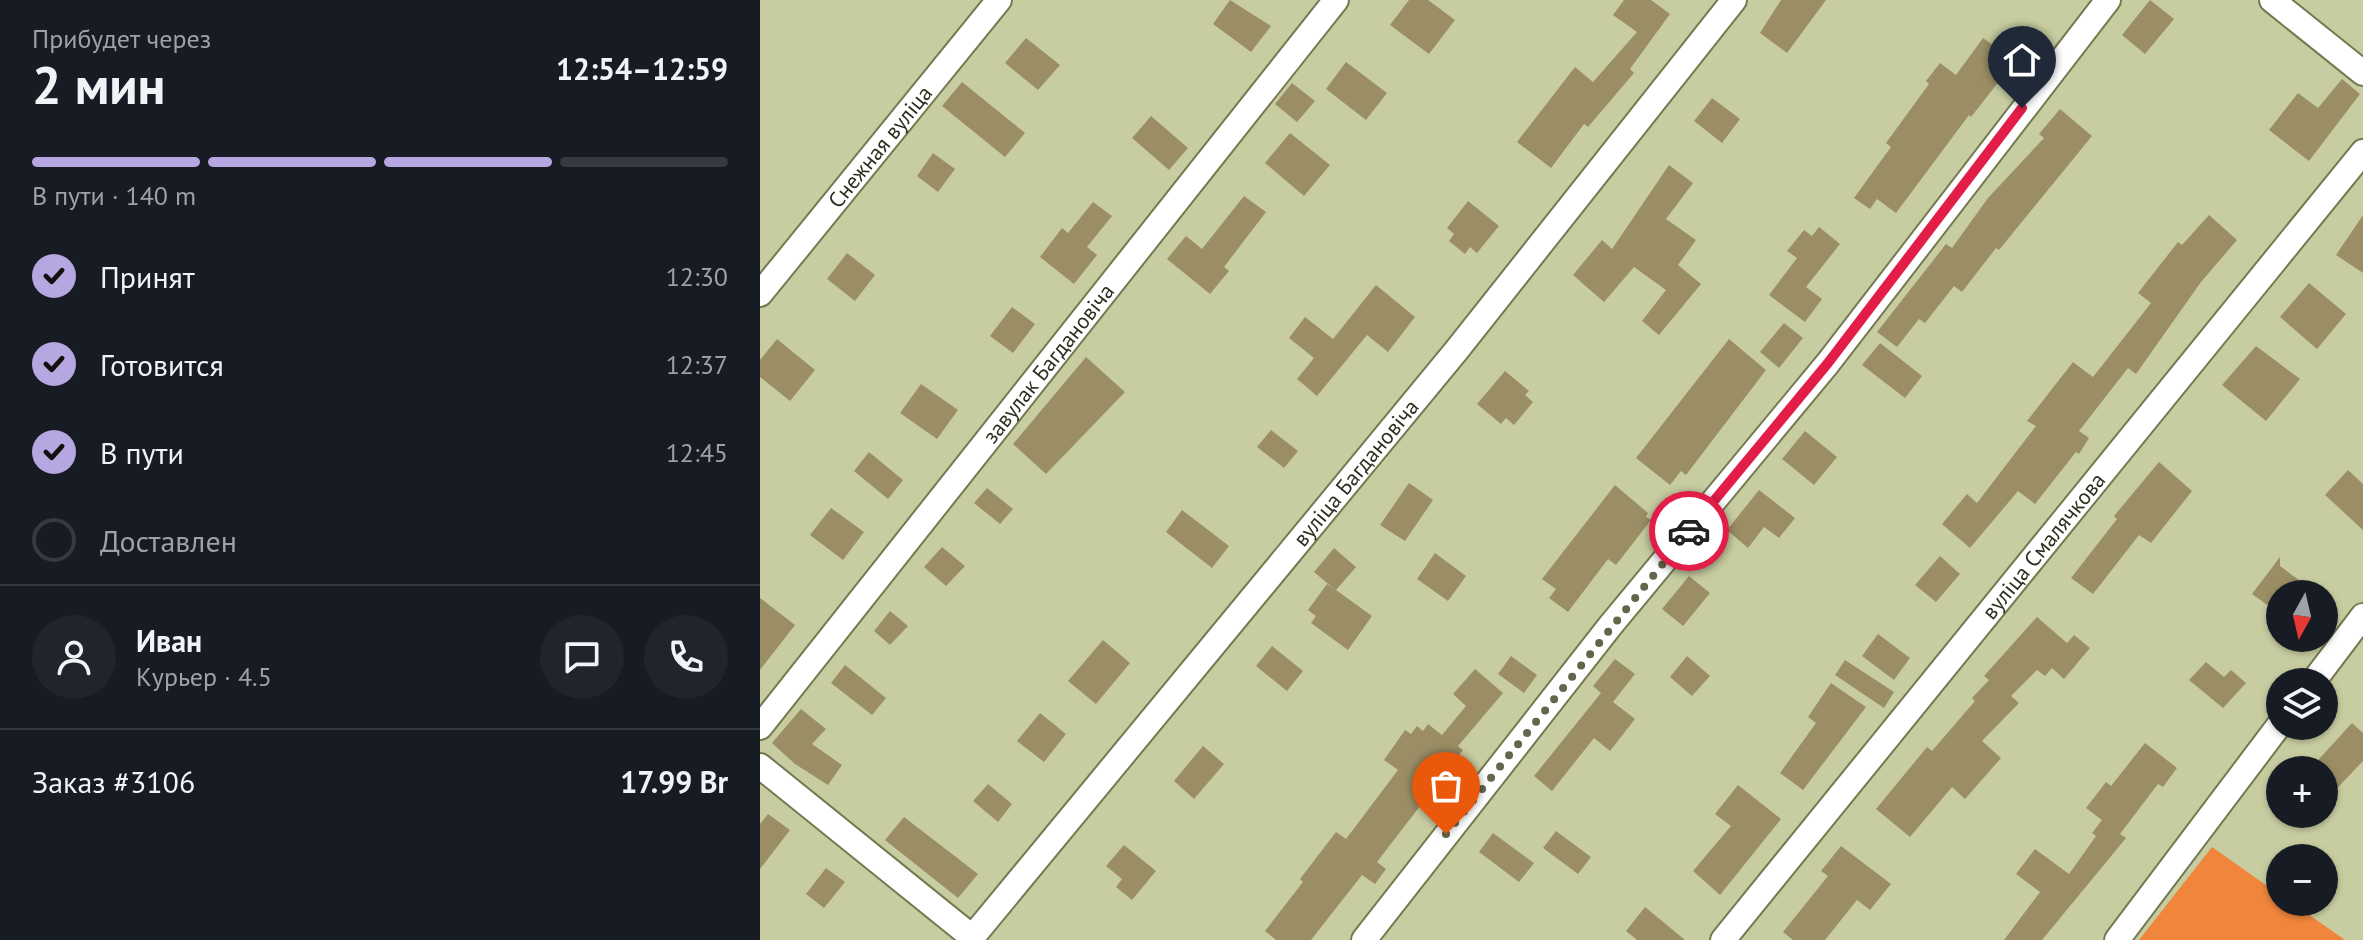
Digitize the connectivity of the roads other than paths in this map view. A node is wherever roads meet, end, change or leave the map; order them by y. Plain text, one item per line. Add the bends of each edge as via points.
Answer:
1 (999, 0) edge
2 (1336, 0) edge
3 (1734, 0) edge
4 (2108, 0) edge
5 (2272, 0) edge
6 (2363, 73) edge
7 (2363, 152) edge
8 (760, 294) edge
9 (2363, 616) edge
10 (2324, 668) edge
11 (760, 727) edge
12 (2268, 740) edge
13 (760, 766) edge
14 (971, 938) edge
15 (1364, 940) edge
16 (1723, 940) edge
17 (2117, 940) edge

1 - 8 street, Снежная вуліца
2 - 11 street, завулак Багдановіча
3 - 14 street, вуліца Багдановіча via 1456,351
4 - 15 street via 1828,363 1610,626
5 - 6 street
7 - 16 street, вуліца Смалячкова
9 - 10 street
12 - 17 street
13 - 14 street

